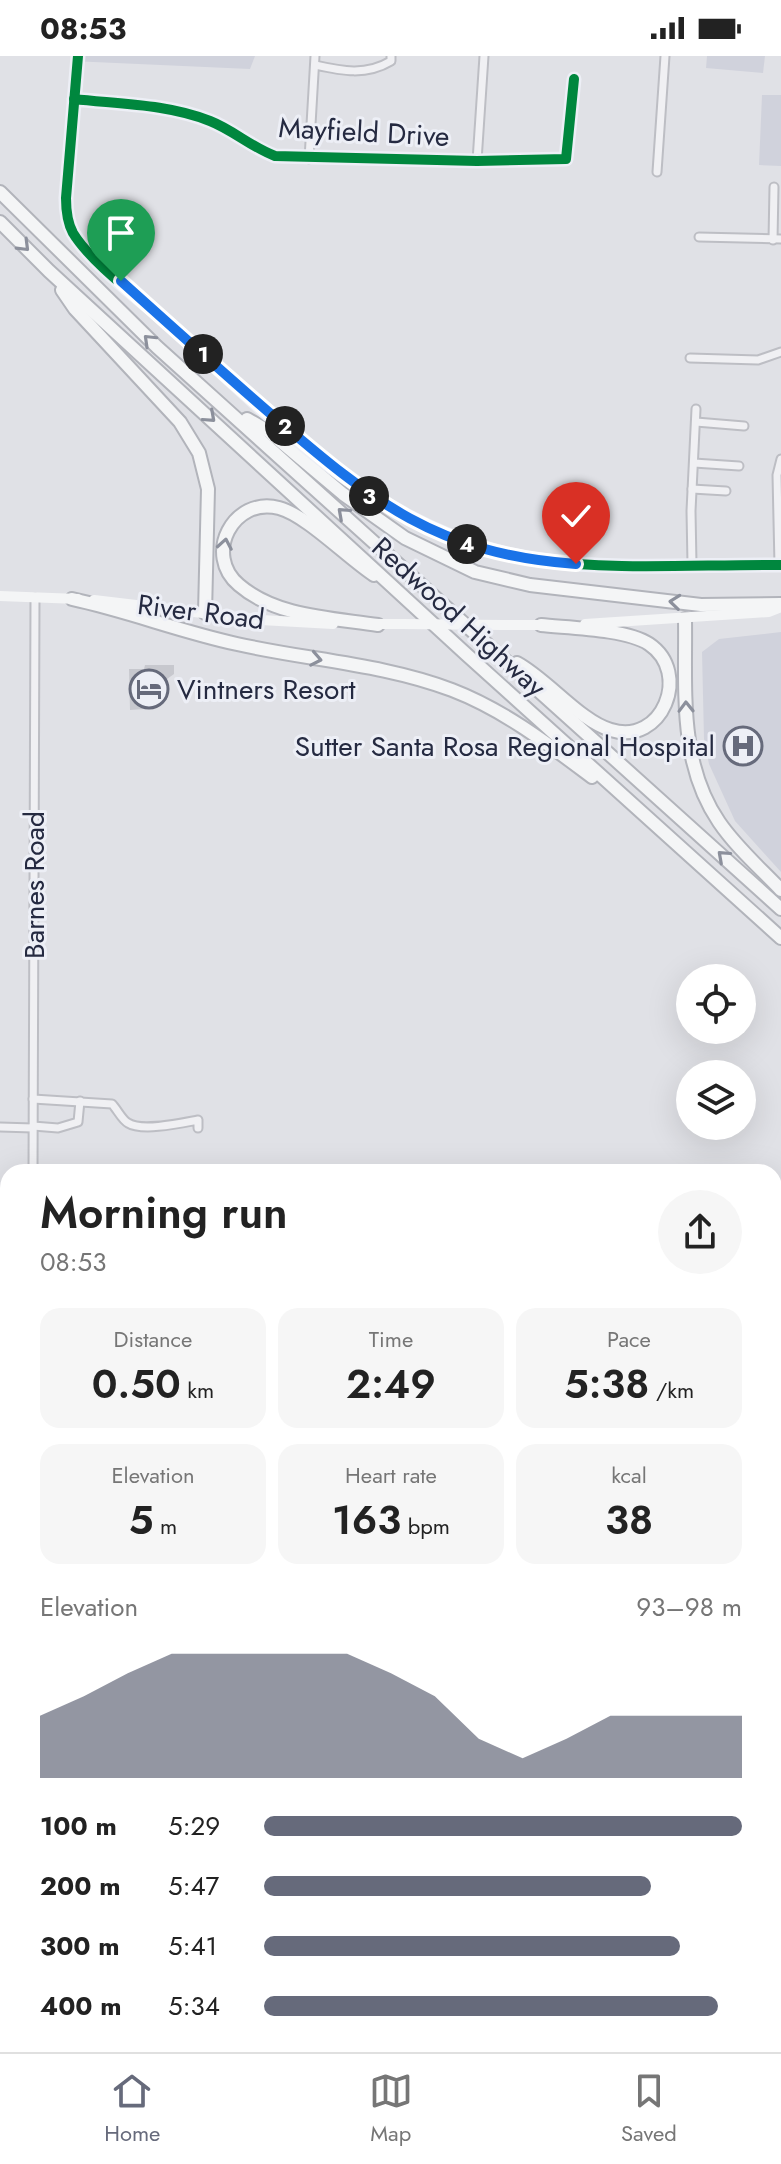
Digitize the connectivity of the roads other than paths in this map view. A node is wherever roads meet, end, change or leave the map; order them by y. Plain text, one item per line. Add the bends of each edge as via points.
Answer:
1 (78, 56) edge
2 (391, 56) edge
3 (484, 56) edge
4 (665, 56) edge
5 (315, 60) edge
6 (574, 79) dead end
7 (74, 99) junction
8 (309, 159) junction
9 (477, 161) junction
10 (657, 172) dead end
11 (774, 187) dead end
12 (0, 192) edge
13 (0, 222) edge
14 (699, 237) dead end
15 (777, 240) edge
16 (49, 271) junction
17 (781, 352) edge
18 (690, 358) dead end
19 (227, 408) junction
20 (696, 409) dead end
21 (696, 422) junction
22 (744, 426) dead end
23 (781, 459) edge
24 (694, 463) junction
25 (739, 466) dead end
26 (692, 489) junction
27 (726, 491) dead end
28 (780, 519) edge
29 (692, 564) junction
30 (780, 565) edge
31 (0, 596) edge
32 (406, 596) junction
33 (35, 598) junction
34 (72, 599) junction
35 (781, 606) edge
36 (769, 612) junction
37 (205, 613) junction
38 (781, 615) edge
39 (685, 619) junction
40 (378, 625) junction
41 (541, 625) junction
42 (497, 652) junction
43 (650, 820) junction
44 (781, 890) edge
45 (781, 909) edge
46 (781, 938) edge
47 (33, 1099) junction
48 (80, 1101) junction
49 (0, 1127) edge
50 (33, 1127) junction
51 (198, 1128) dead end
52 (33, 1164) edge

1 - 7 street
2 - 5 street via 376,70 342,71
3 - 9 street
4 - 10 street
5 - 8 street
6 - 9 street, Mayfield Drive via 566,159
7 - 8 street, Mayfield Drive via 191,115 224,126 275,156
7 - 29 street via 66,206 77,238 363,491 429,529 497,553 576,564
8 - 9 street, Mayfield Drive
11 - 15 street
19 -> 12 highway, Redwood Highway via 157,347
13 -> 16 highway, Redwood Highway
14 - 15 street
16 -> 32 highway, Redwood Highway
16 - 37 highway via 75,309 180,422 199,453 209,497
17 - 18 street via 758,360
35 -> 19 highway via 701,605 530,585 475,572 405,538 268,431
42 -> 19 highway, Redwood Highway
20 - 21 street
21 - 22 street
21 - 24 street
23 - 28 street
24 - 25 street
24 - 26 street
26 - 27 street
26 - 29 street
28 - 30 street
29 - 30 street
31 - 33 main road, River Road
40 -> 32 highway via 292,611 246,591 222,558 232,524 259,507 285,510
32 - 43 highway, Redwood Highway
33 - 34 main road, River Road
33 - 47 street, Barnes Road
34 - 37 main road, River Road
34 -> 43 highway via 232,643 450,689 514,721
35 - 36 main road
36 - 38 main road
36 - 39 main road, River Road
37 - 40 main road, River Road
39 - 41 main road, River Road
44 -> 39 highway via 719,821 694,769 687,727
40 - 41 main road, River Road, bridge
41 - 42 highway via 632,637 648,644 670,676 662,711 641,728 611,731 534,672
45 -> 42 highway, Redwood Highway
43 - 46 highway, Redwood Highway
47 - 48 street
47 - 50 street, Barnes Road
48 - 50 street via 78,1122
48 - 51 street via 112,1104 131,1125 198,1120
49 - 50 street
50 - 52 street, Barnes Road

